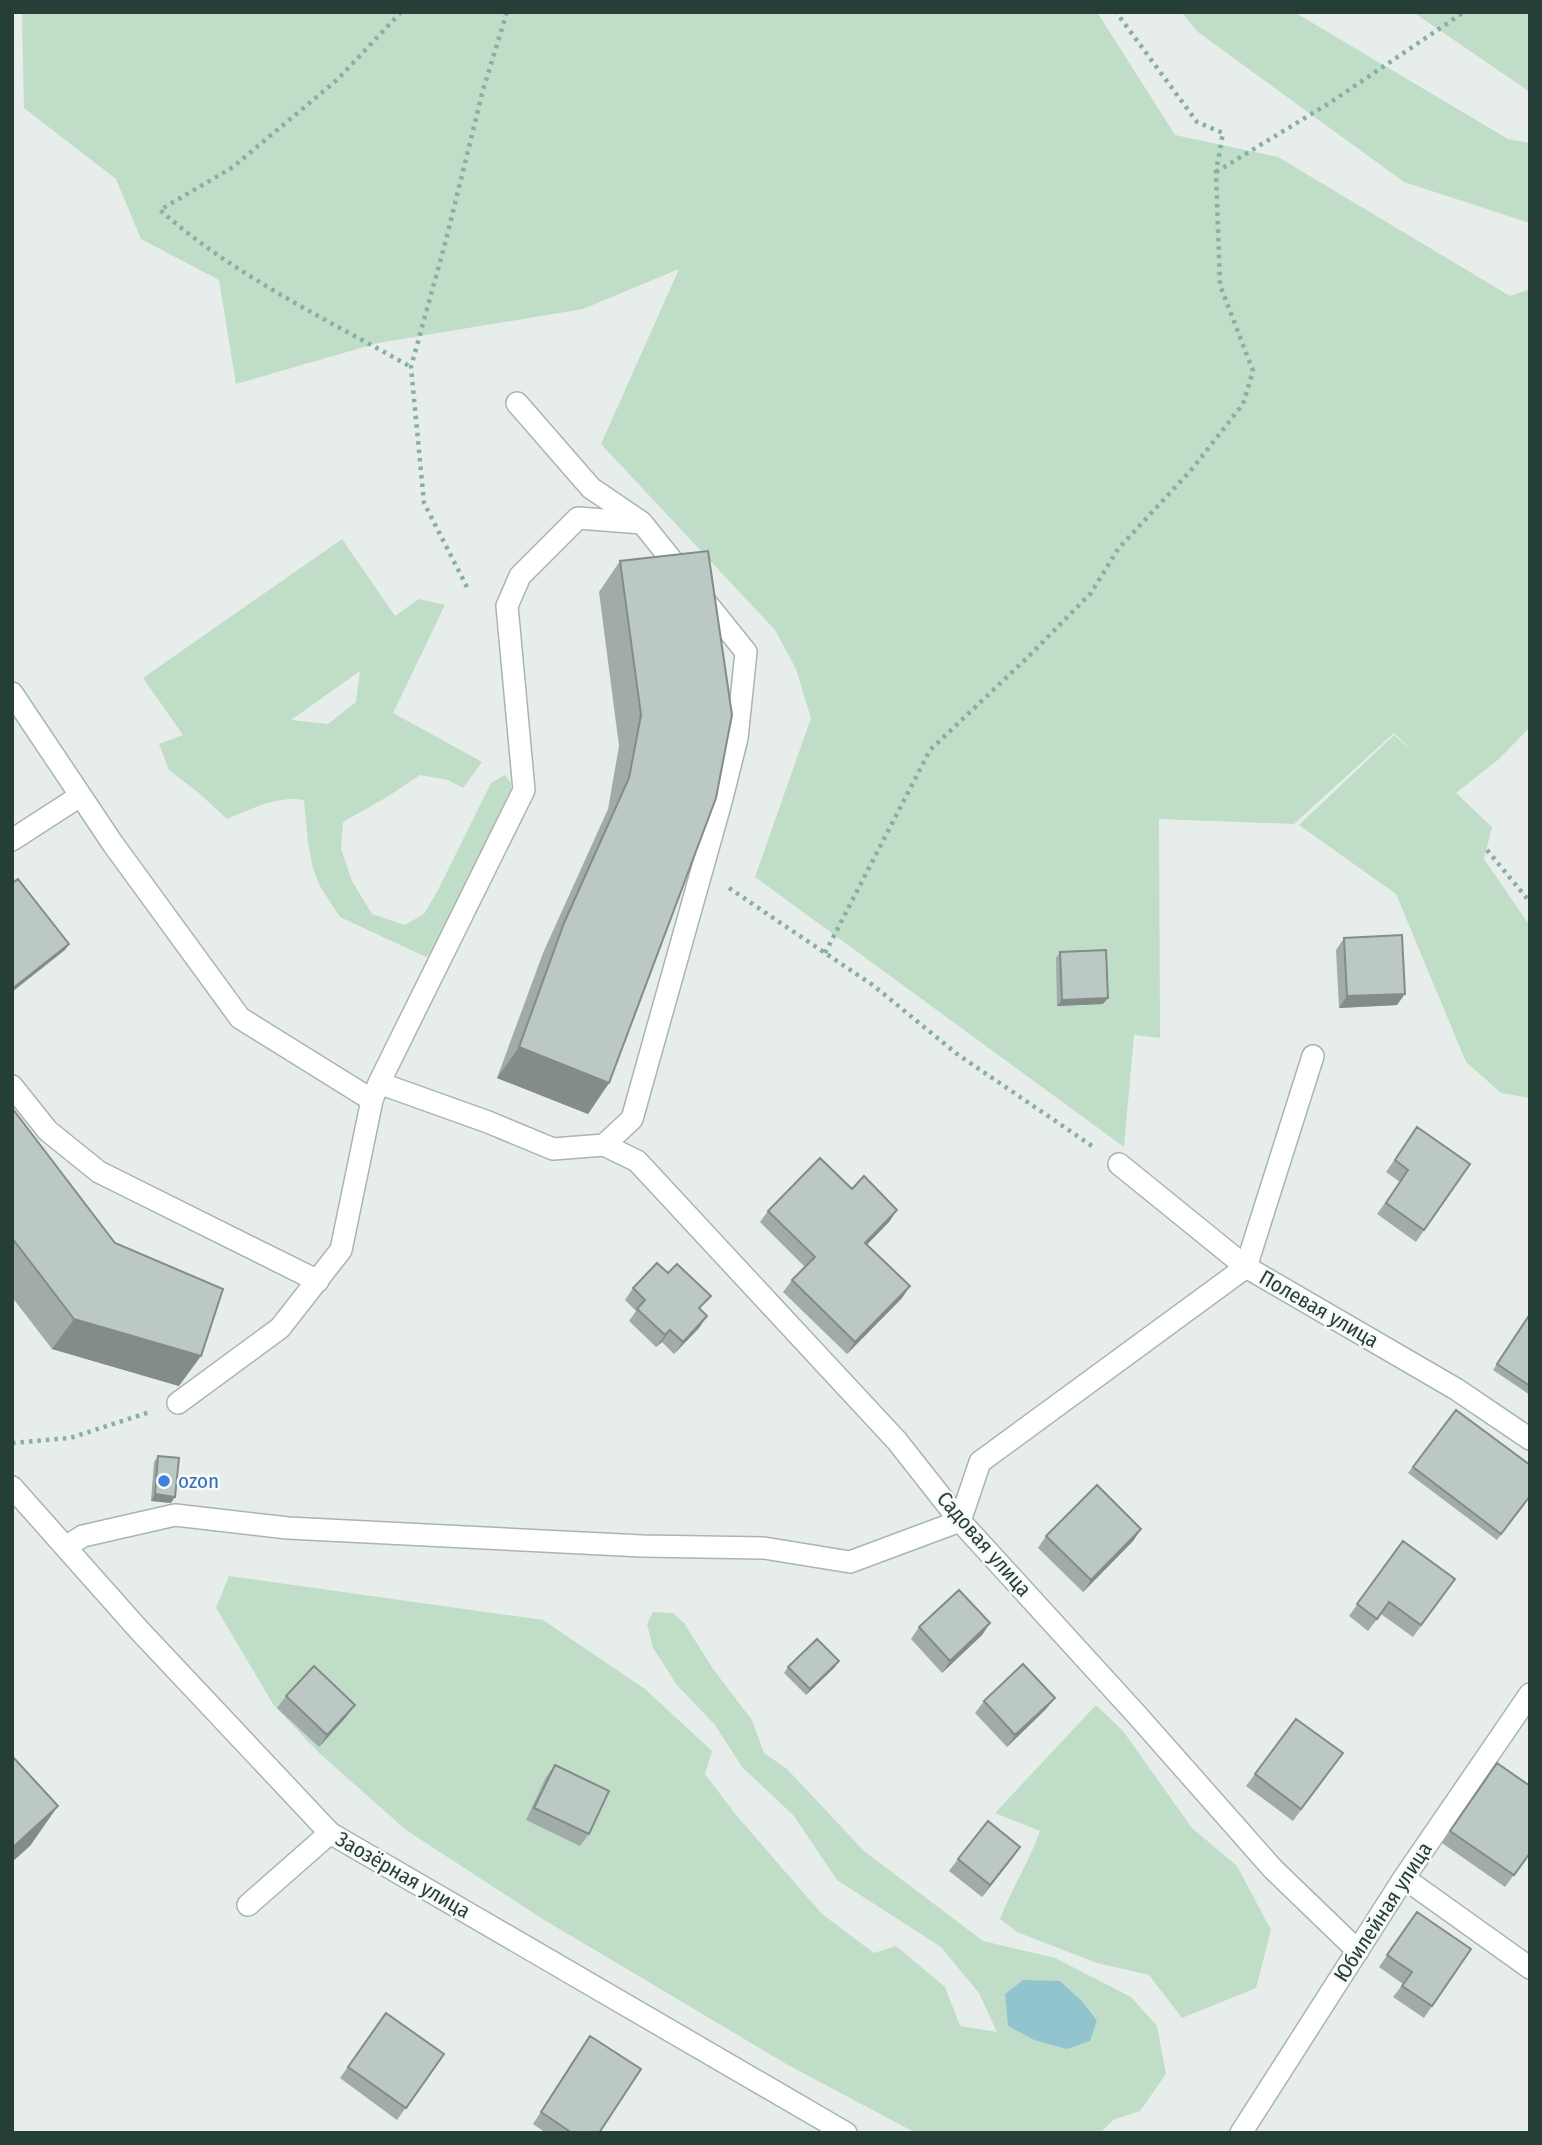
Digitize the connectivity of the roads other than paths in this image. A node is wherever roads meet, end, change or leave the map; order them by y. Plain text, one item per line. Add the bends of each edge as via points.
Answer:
1 (517, 403) dead end
2 (642, 523) junction
3 (12, 693) edge
4 (80, 796) junction
5 (12, 840) edge
6 (1312, 1056) dead end
7 (12, 1086) edge
8 (375, 1092) junction
9 (604, 1145) junction
10 (1119, 1164) road end
11 (1247, 1267) junction
12 (318, 1281) junction
13 (178, 1403) road end
14 (1530, 1439) edge
15 (12, 1487) edge
16 (960, 1521) junction
17 (67, 1546) junction
18 (1530, 1694) edge
19 (330, 1833) junction
20 (1404, 1878) junction
21 (248, 1905) dead end
22 (1358, 1951) junction
23 (1530, 1968) edge
24 (846, 2133) edge
25 (1241, 2133) edge

1 - 2 street via 591,488
2 - 8 street via 578,518 520,576 507,606 524,790
2 - 9 street via 746,652 737,738 632,1119
3 - 4 street
4 - 5 street
4 - 8 street via 240,1018
6 - 11 street
7 - 12 street via 48,1131 99,1171
8 - 9 street via 488,1122 553,1149
8 - 12 street via 341,1250
9 - 16 street, Садовая улица via 637,1161 897,1441
10 - 11 street, Полевая улица
11 - 14 street, Полевая улица via 1456,1389
11 - 16 street via 980,1462
12 - 13 street via 280,1328
15 - 17 street, Заозёрная улица
16 - 17 street via 850,1562 764,1548 288,1528 175,1515 83,1536
16 - 22 street, Садовая улица via 1273,1869
17 - 19 street, Заозёрная улица via 139,1630
18 - 20 street, Юбилейная улица
19 - 21 street
19 - 24 street, Заозёрная улица
20 - 22 street, Юбилейная улица
20 - 23 street
22 - 25 street, Юбилейная улица

